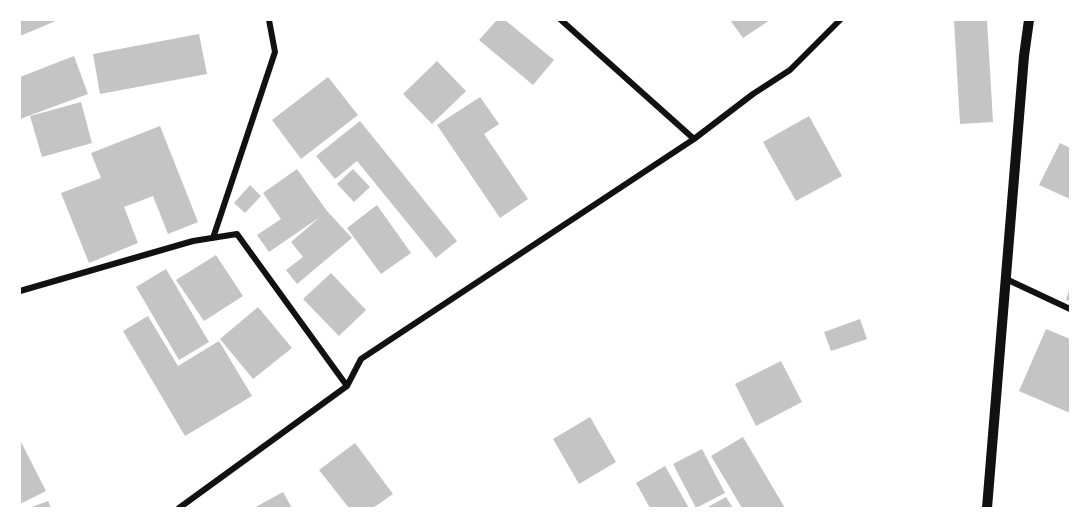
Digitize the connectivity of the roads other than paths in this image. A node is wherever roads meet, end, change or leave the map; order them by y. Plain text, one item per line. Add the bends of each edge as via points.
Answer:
1 (269, 20) edge
2 (561, 20) edge
3 (840, 20) edge
4 (1029, 20) edge
5 (694, 139) junction
6 (213, 238) junction
7 (1005, 279) junction
8 (20, 291) edge
9 (1071, 309) edge
10 (347, 386) junction
11 (179, 508) edge
12 (987, 508) edge

1 - 6 street via 275,52
2 - 5 street
3 - 5 street via 790,70
4 - 7 street
5 - 10 street via 361,359
6 - 8 street
6 - 10 street via 237,234
7 - 9 street
7 - 12 street
10 - 11 street

